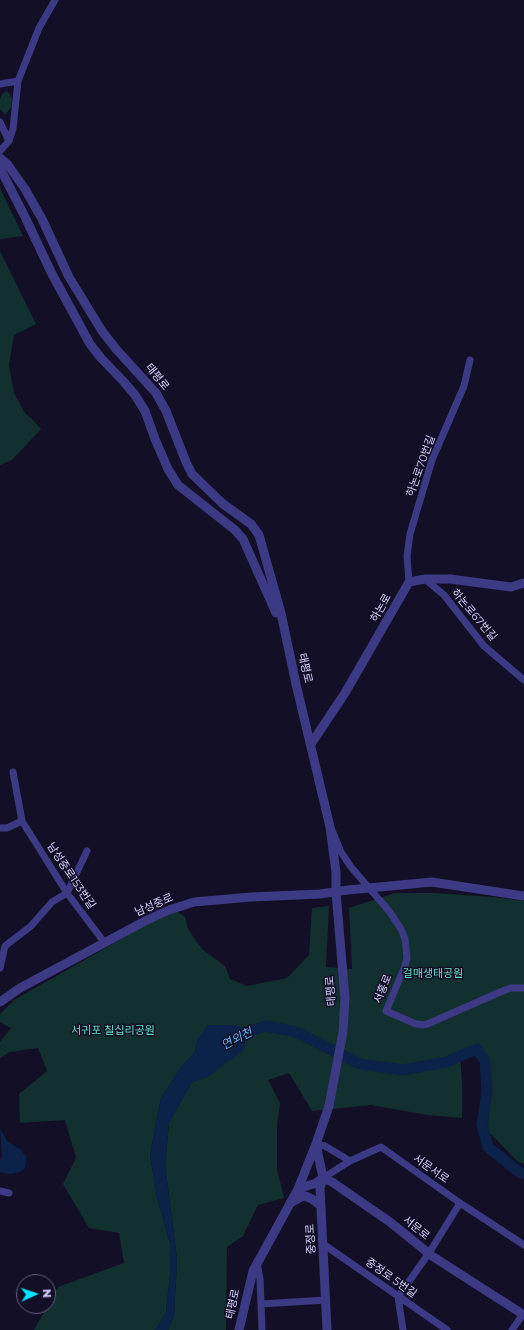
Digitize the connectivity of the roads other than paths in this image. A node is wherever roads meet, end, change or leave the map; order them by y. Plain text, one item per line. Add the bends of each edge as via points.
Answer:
1 (55, 0) edge
2 (18, 81) junction
3 (0, 84) edge
4 (0, 122) edge
5 (9, 142) junction
6 (0, 151) edge
7 (0, 158) edge
8 (0, 165) edge
9 (470, 360) dead end
10 (424, 579) junction
11 (409, 582) junction
12 (524, 583) edge
13 (285, 636) junction
14 (524, 680) edge
15 (311, 744) junction
16 (13, 772) dead end
17 (22, 821) junction
18 (330, 827) junction
19 (0, 828) edge
20 (87, 851) dead end
21 (370, 888) junction
22 (336, 892) junction
23 (67, 893) junction
24 (524, 896) edge
25 (104, 942) junction
26 (2, 950) edge
27 (0, 968) edge
28 (524, 988) edge
29 (0, 1002) edge
30 (316, 1144) junction
31 (350, 1161) junction
32 (323, 1178) junction
33 (298, 1189) junction
34 (0, 1191) edge
35 (9, 1193) dead end
36 (290, 1203) junction
37 (460, 1203) junction
38 (321, 1206) junction
39 (323, 1244) junction
40 (524, 1245) edge
41 (429, 1253) junction
42 (257, 1262) junction
43 (398, 1296) junction
44 (326, 1300) junction
45 (261, 1304) junction
46 (524, 1315) edge
47 (239, 1330) edge
48 (262, 1330) edge
49 (327, 1330) edge
50 (403, 1330) edge
51 (447, 1330) edge
52 (512, 1330) edge

1 - 2 street via 39,28
2 - 3 street
2 - 5 street via 13,129
4 - 5 street
5 - 6 street
7 - 13 street, 태평로 via 25,189 69,277 102,331 156,393 166,410 192,474 223,504 251,524 259,535
8 - 13 street, 태평로 via 52,274 90,344 131,391 145,412 168,469 178,485 243,539
9 - 11 street, 하논로70번길 via 464,386 432,460 410,534 407,556
10 - 11 street
10 - 12 street via 450,579 511,587
10 - 14 street, 하논로67번길 via 444,595 484,646
11 - 15 street, 하논로 via 345,693
13 - 15 street, 태평로
15 - 18 street, 태평로
16 - 17 street
17 - 19 street via 7,828
17 - 23 street, 남성중로153번길
18 - 21 street via 341,852
18 - 22 street, 태평로
20 - 23 street
21 - 22 street
21 - 24 street via 432,882
21 - 28 street, 서홍로 via 401,929 407,950 405,966 386,1011 416,1024 425,1024 505,990
22 - 25 street, 남성중로 via 194,902 152,917
22 - 30 street, 태평로 via 345,1000 343,1032 329,1106
23 - 25 street, 남성중로153번길
23 - 26 street via 52,902 31,926
25 - 29 street, 남성중로 via 20,988
26 - 27 street
30 - 31 street via 325,1146
30 - 32 street
30 - 33 street, 태평로
31 - 32 street, 서문서로
31 - 37 street, 서문서로 via 381,1147
32 - 33 street
32 - 38 street, 중정로 via 320,1188
32 - 41 street, 서문로 via 390,1222
33 - 36 street, 태평로
34 - 35 street
36 - 38 street via 301,1196 306,1196
36 - 42 street, 태평로
37 - 40 street, 서문서로
37 - 41 street
38 - 39 street, 중정로
39 - 43 street, 중정로 5번길
39 - 44 street, 중정로
41 - 43 street
41 - 46 street, 서문로
42 - 45 street
42 - 47 street, 태평로 via 251,1276
43 - 50 street
43 - 51 street, 중정로 5번길
44 - 45 street
44 - 49 street, 중정로
45 - 48 street
46 - 52 street

